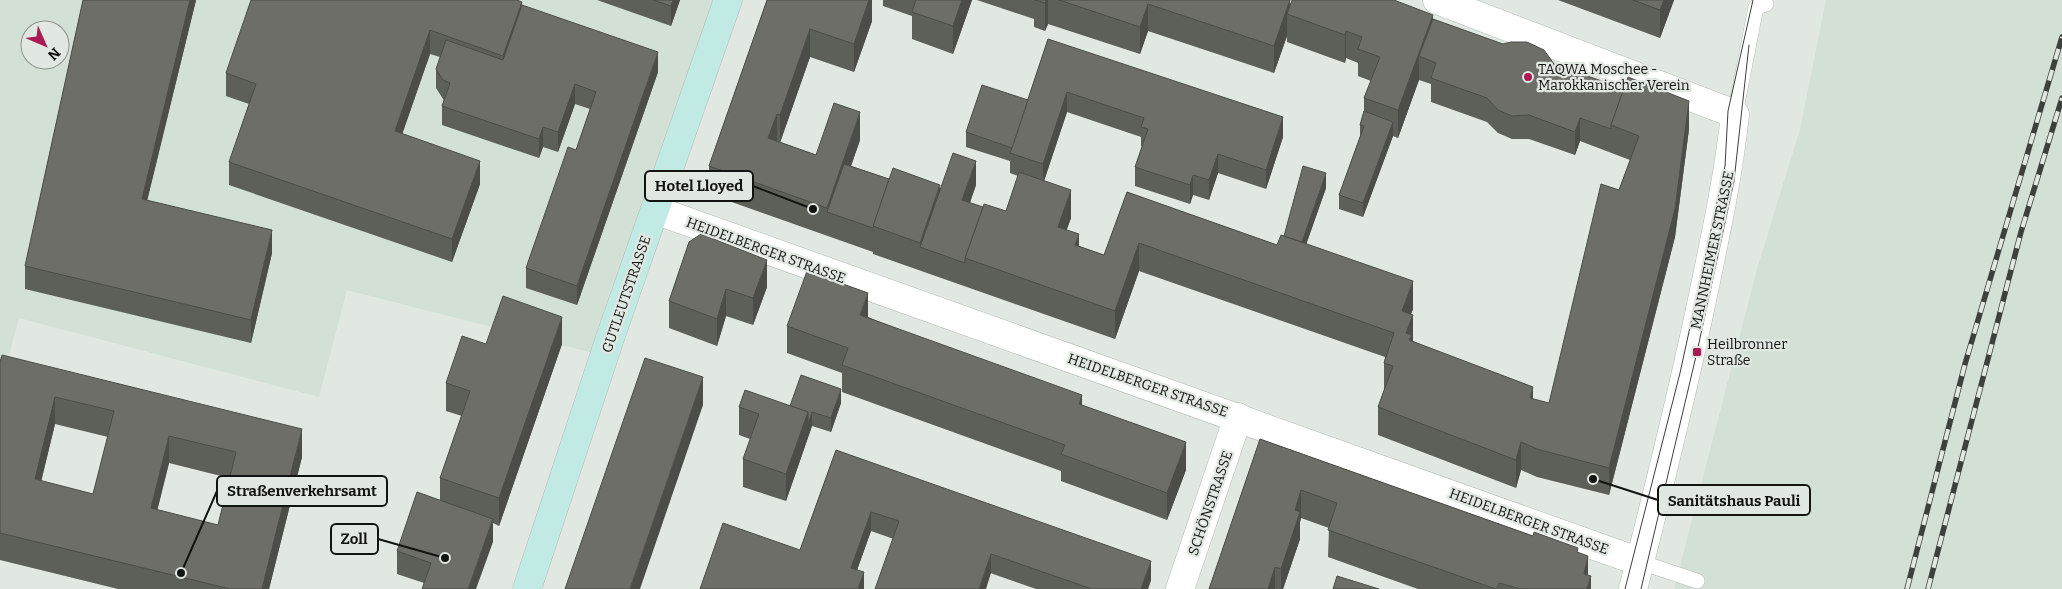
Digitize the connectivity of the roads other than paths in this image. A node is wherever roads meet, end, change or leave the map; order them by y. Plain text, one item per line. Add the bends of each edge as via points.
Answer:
1 (728, 0) edge
2 (1437, 0) edge
3 (1766, 4) dead end
4 (1735, 114) junction
5 (655, 210) junction
6 (1238, 417) junction
7 (1640, 562) junction
8 (1696, 581) dead end
9 (527, 589) edge
10 (1180, 589) edge
11 (1633, 589) edge

1 - 5 main road, GUTLEUTSTRASSE
2 - 4 street
3 - 4 lane via 1756,7
4 - 7 street, MANNHEIMER STRASSE via 1724,199 1689,362
5 - 6 street, HEIDELBERGER STRASSE
5 - 9 main road, GUTLEUTSTRASSE
6 - 7 street, HEIDELBERGER STRASSE
6 - 10 street, SCHÖNSTRASSE
7 - 8 lane
7 - 11 street, MANNHEIMER STRASSE

